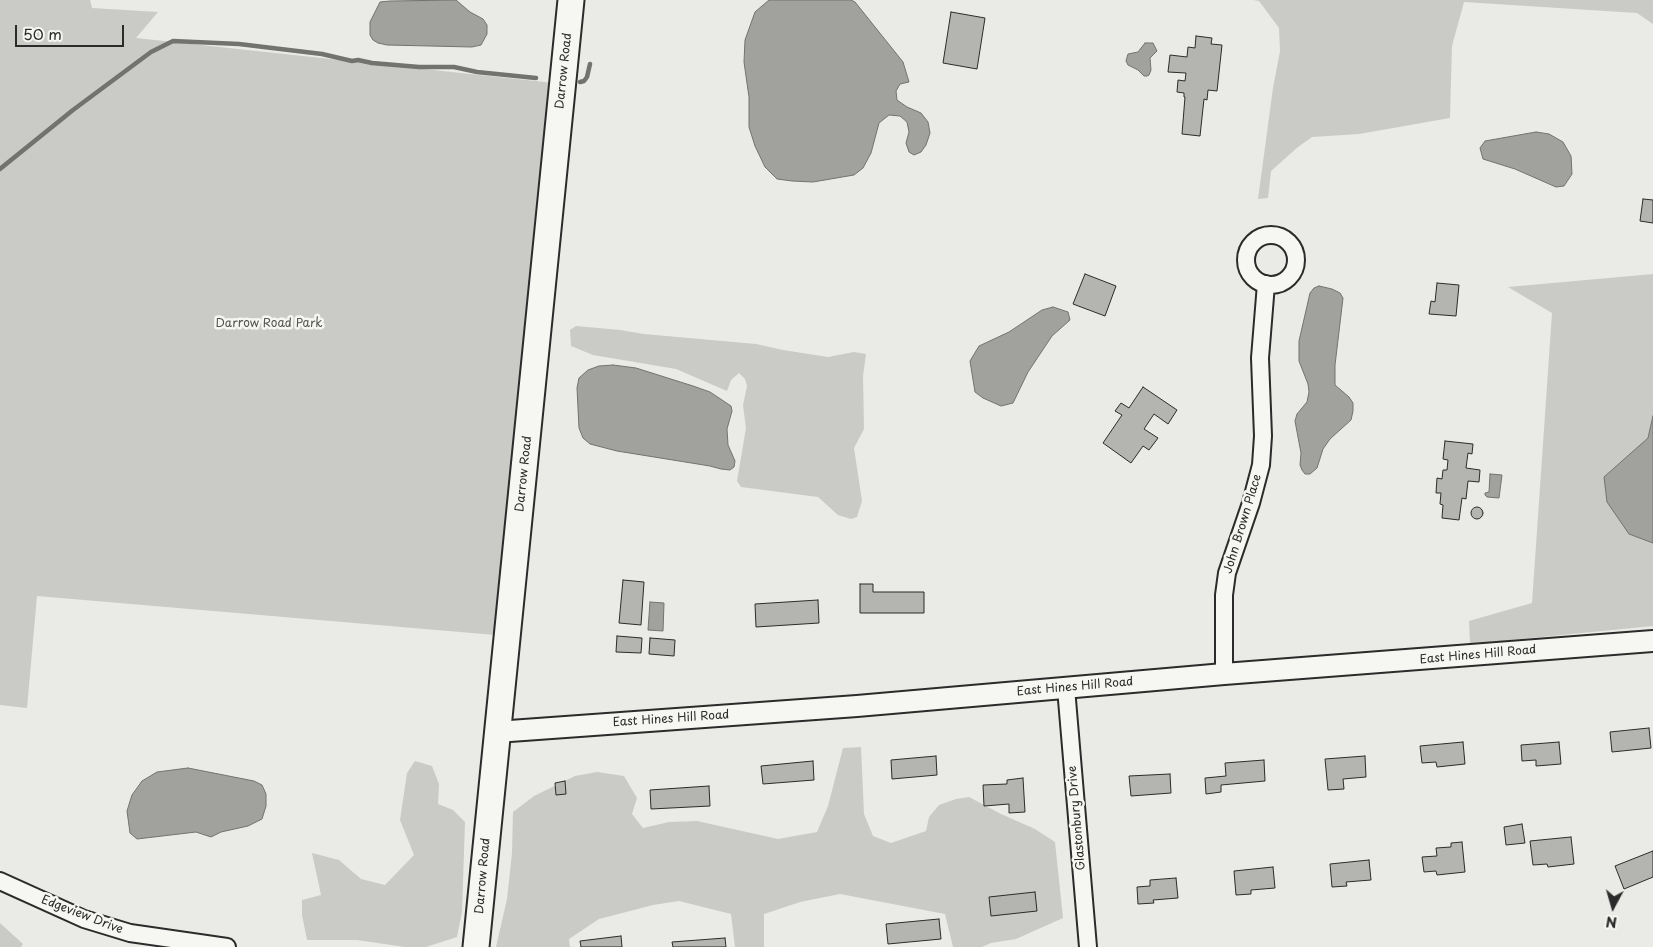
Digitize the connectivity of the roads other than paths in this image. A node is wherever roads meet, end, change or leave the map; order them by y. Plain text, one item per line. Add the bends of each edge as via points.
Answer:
1 (571, 0) edge
2 (1266, 284) dead end
3 (1653, 641) edge
4 (1224, 674) junction
5 (1066, 688) junction
6 (496, 732) junction
7 (0, 881) edge
8 (226, 947) edge
9 (476, 947) edge
10 (1088, 947) edge

1 - 6 main road, Darrow Road
2 - 4 street, John Brown Place via 1260,358 1261,465 1227,572
3 - 4 street, East Hines Hill Road
4 - 5 street, East Hines Hill Road
5 - 6 street, East Hines Hill Road
5 - 10 street, Glastonbury Drive
6 - 9 main road, Darrow Road
7 - 8 street, Edgeview Drive via 84,918 130,933

